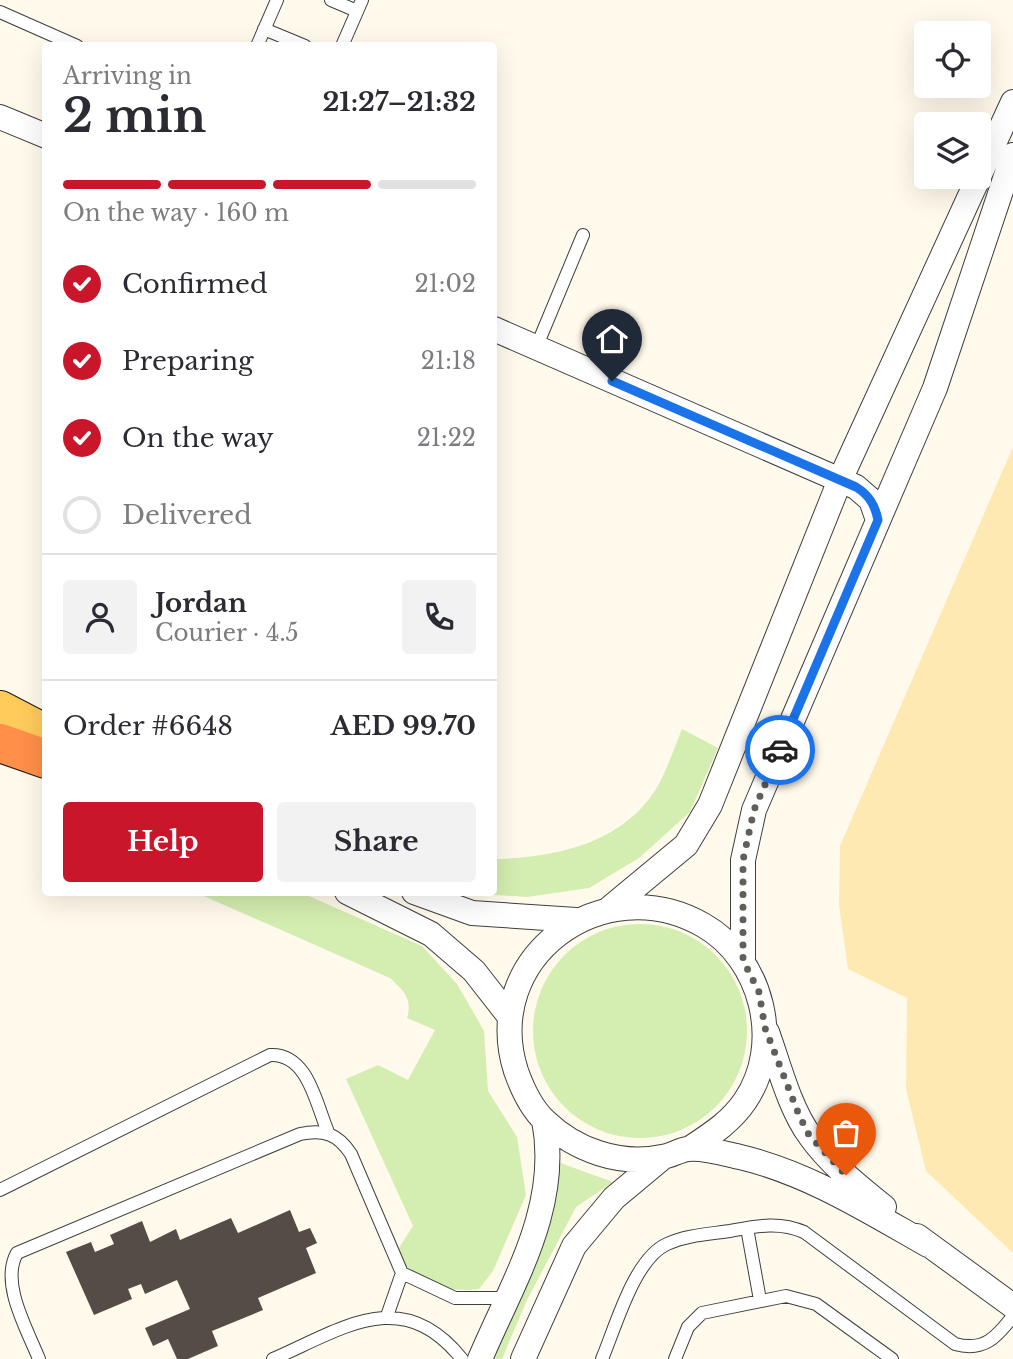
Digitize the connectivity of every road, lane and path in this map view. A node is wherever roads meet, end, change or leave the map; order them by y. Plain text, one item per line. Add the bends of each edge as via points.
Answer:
1 (278, 0) edge
2 (331, 0) edge
3 (360, 6) edge
4 (0, 12) edge
5 (264, 29) junction
6 (68, 42) edge
7 (259, 42) edge
8 (295, 42) edge
9 (344, 42) edge
10 (1013, 102) edge
11 (0, 117) edge
12 (42, 134) edge
13 (1013, 155) edge
14 (583, 235) dead end
15 (497, 330) edge
16 (536, 348) junction
17 (840, 480) junction
18 (878, 520) junction
19 (0, 710) edge
20 (0, 716) edge
21 (42, 733) edge
22 (42, 733) edge
23 (0, 741) edge
24 (42, 757) edge
25 (355, 896) edge
26 (425, 896) edge
27 (610, 908) junction
28 (576, 920) junction
29 (743, 960) junction
30 (510, 1017) junction
31 (765, 1028) junction
32 (544, 1120) junction
33 (328, 1132) junction
34 (689, 1149) junction
35 (662, 1158) junction
36 (0, 1190) edge
37 (747, 1228) junction
38 (928, 1245) junction
39 (402, 1273) junction
40 (506, 1298) junction
41 (760, 1300) junction
42 (1013, 1306) edge
43 (387, 1316) junction
44 (1013, 1316) edge
45 (39, 1359) edge
46 (273, 1359) edge
47 (462, 1359) edge
48 (480, 1359) edge
49 (523, 1359) edge
50 (602, 1359) edge
51 (675, 1359) edge
52 (892, 1359) edge

1 - 5 lane
2 - 3 lane
3 - 9 lane
4 - 6 lane
5 - 7 lane
5 - 8 lane
10 - 17 street
11 - 12 street
13 - 18 street via 935,388
14 - 16 lane
15 - 16 street
16 - 17 street
17 - 18 street via 864,493
17 - 27 street via 710,805 686,845
18 - 29 street via 754,810 743,860
19 - 21 main road
20 - 22 street
23 - 24 highway
25 - 30 street via 431,934 474,971
26 - 28 street via 472,913
27 - 28 street
27 - 29 street via 647,905 684,914 716,932
28 - 30 street via 544,945 521,978
29 - 31 street via 759,992
30 - 32 street via 511,1054 522,1090
31 - 34 street via 761,1066 746,1100 721,1129
31 - 38 street via 809,1135 846,1175
32 - 35 street via 578,1146 618,1159
32 - 40 street via 550,1149 546,1195 534,1239
33 - 36 lane via 300,1066 287,1057 270,1055
33 - 39 lane via 351,1154
33 - 45 lane via 300,1134 17,1254 10,1263 9,1286
34 - 35 street
34 - 38 street via 742,1158 824,1187
35 - 49 street via 614,1198 574,1246
37 - 41 lane
37 - 44 lane via 779,1224 804,1231 955,1344 984,1345
37 - 50 lane via 678,1240 649,1256
38 - 42 street
39 - 40 lane via 455,1298
39 - 43 lane
40 - 48 street
41 - 51 lane via 702,1313 688,1327
41 - 52 lane via 786,1296 807,1300
43 - 46 lane via 362,1320
43 - 47 lane via 434,1334

